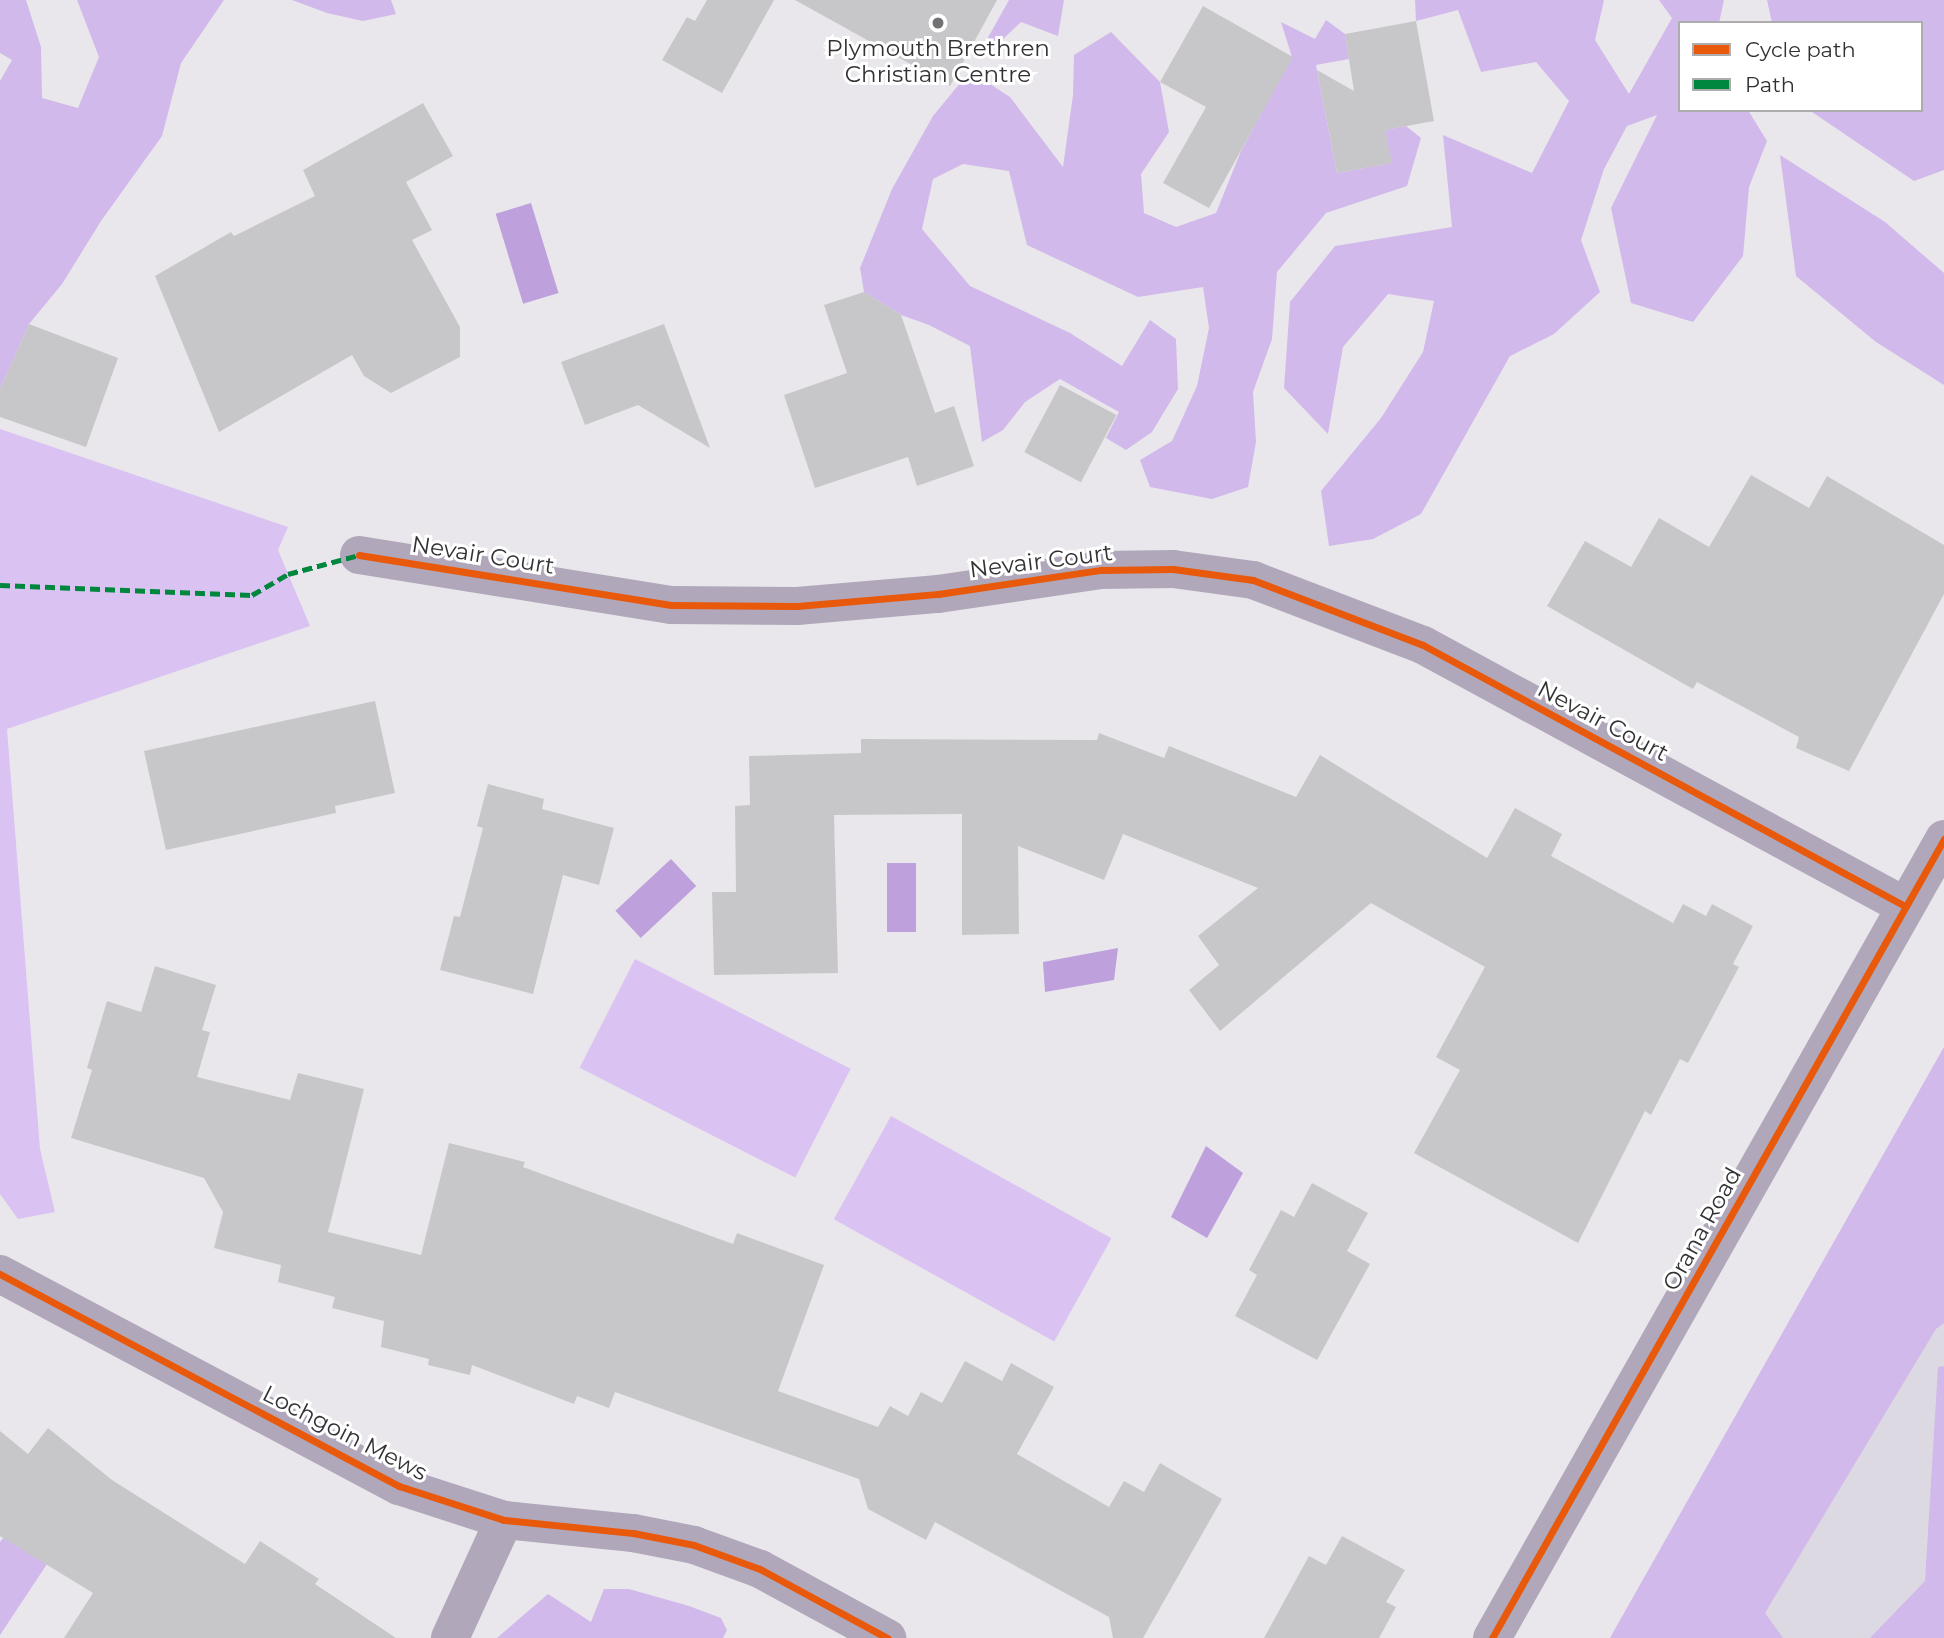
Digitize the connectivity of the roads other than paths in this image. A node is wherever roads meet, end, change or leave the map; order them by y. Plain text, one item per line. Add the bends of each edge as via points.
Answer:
1 (359, 555) dead end
2 (1944, 839) edge
3 (1905, 906) junction
4 (0, 1274) edge
5 (504, 1520) junction
6 (450, 1638) edge
7 (887, 1638) edge
8 (1492, 1638) edge

1 - 3 street, Nevair Court via 671,605 797,606 938,594 1101,570 1173,569 1253,580 1423,645
2 - 3 street, Orana Road
3 - 8 street, Orana Road
4 - 5 street, Lochgoin Mews via 400,1486
5 - 6 street
5 - 7 street, Lochgoin Mews via 633,1533 694,1545 760,1569

